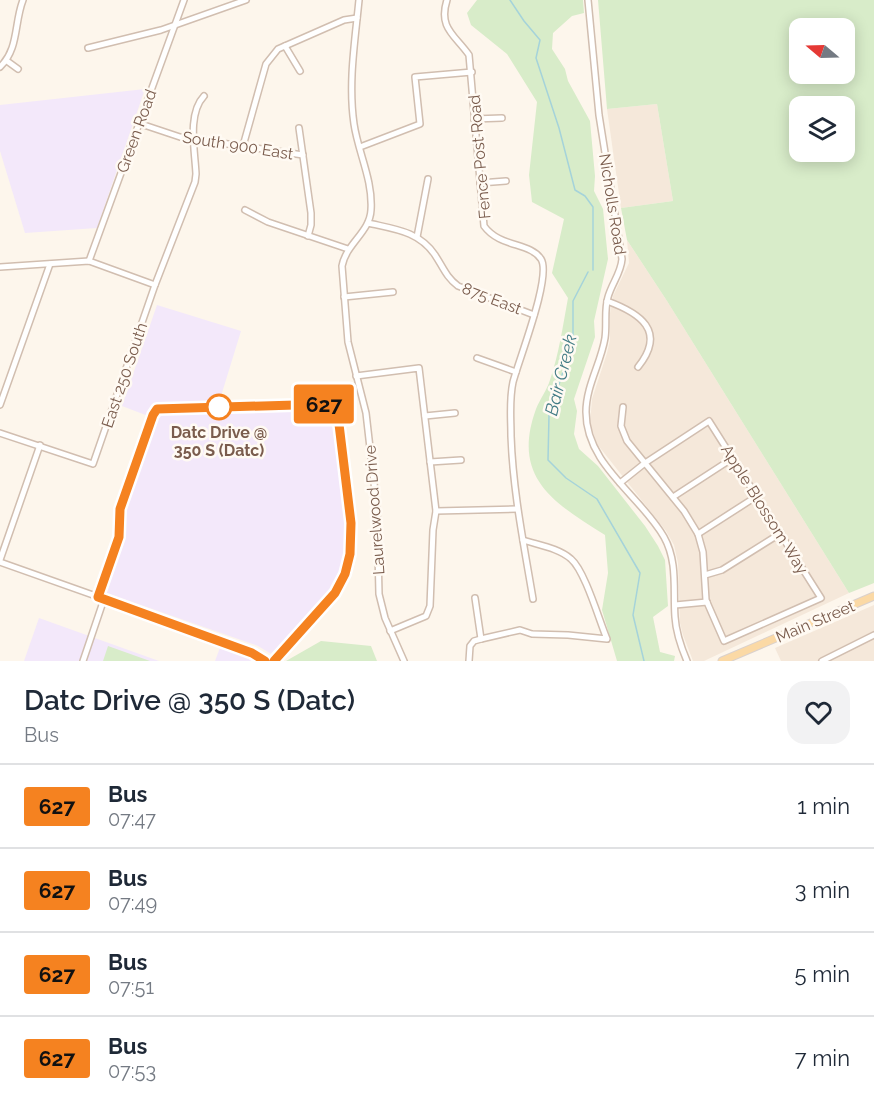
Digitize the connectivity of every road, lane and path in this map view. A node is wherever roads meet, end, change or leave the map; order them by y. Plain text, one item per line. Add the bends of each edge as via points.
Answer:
1 (23, 0) edge
2 (184, 0) edge
3 (246, 0) edge
4 (358, 0) edge
5 (447, 0) edge
6 (588, 0) edge
7 (357, 18) junction
8 (173, 25) junction
9 (285, 46) junction
10 (88, 48) dead end
11 (7, 61) junction
12 (0, 67) edge
13 (18, 69) dead end
14 (300, 71) dead end
15 (472, 72) junction
16 (204, 96) dead end
17 (502, 118) dead end
18 (474, 119) junction
19 (138, 123) junction
20 (299, 128) dead end
21 (195, 139) junction
22 (243, 146) junction
23 (360, 147) junction
24 (303, 155) junction
25 (428, 179) dead end
26 (506, 181) dead end
27 (480, 183) junction
28 (245, 210) dead end
29 (368, 223) junction
30 (308, 236) junction
31 (417, 237) junction
32 (348, 249) junction
33 (89, 261) junction
34 (50, 264) junction
35 (0, 267) edge
36 (155, 285) junction
37 (393, 292) dead end
38 (344, 297) junction
39 (607, 301) junction
40 (534, 315) junction
41 (477, 358) dead end
42 (638, 367) dead end
43 (516, 372) junction
44 (356, 376) junction
45 (0, 405) edge
46 (623, 407) dead end
47 (455, 413) dead end
48 (425, 416) junction
49 (0, 433) edge
50 (40, 446) junction
51 (733, 458) junction
52 (461, 460) dead end
53 (430, 462) junction
54 (645, 463) junction
55 (620, 483) junction
56 (757, 496) junction
57 (673, 498) junction
58 (517, 509) junction
59 (436, 511) junction
60 (781, 533) junction
61 (698, 534) junction
62 (523, 540) junction
63 (0, 561) edge
64 (705, 574) junction
65 (101, 598) junction
66 (475, 598) dead end
67 (533, 599) dead end
68 (873, 599) edge
69 (707, 602) junction
70 (675, 605) junction
71 (390, 631) junction
72 (874, 635) edge
73 (481, 639) junction
74 (83, 661) edge
75 (266, 661) edge
76 (274, 661) edge
77 (404, 661) edge
78 (469, 661) edge
79 (687, 661) edge
80 (722, 661) edge
81 (822, 661) edge

1 - 11 street
2 - 8 street, Green Road
3 - 8 street
4 - 7 street
5 - 15 street, Fence Post Road via 444,23 469,55
6 - 39 street, Nicholls Road via 599,115 622,259
7 - 9 street
7 - 23 street via 351,97
8 - 10 street
8 - 19 street, Green Road
9 - 14 street
9 - 22 street via 266,64
11 - 12 street
11 - 13 street
15 - 18 street, Fence Post Road
15 - 23 street via 415,77 420,124
16 - 21 street via 198,102 194,121
17 - 18 street
18 - 27 street, Fence Post Road
19 - 21 street, South 900 East
19 - 33 street, Green Road
20 - 24 street
21 - 22 street, South 900 East
21 - 36 street, East 250 South via 195,182
22 - 24 street, South 900 East
23 - 29 street via 370,198
24 - 30 street via 311,213
25 - 31 street
26 - 27 street
27 - 40 street, Fence Post Road via 484,225 490,234 533,252 542,260 545,271
28 - 30 street
29 - 31 street, 875 East
29 - 32 street
30 - 32 street
31 - 40 street, 875 East via 458,286
32 - 38 street, Laurelwood Drive via 342,266
33 - 34 street
33 - 36 street
34 - 35 street
34 - 45 street
36 - 50 street, East 250 South via 93,464
37 - 38 street
38 - 44 street, Laurelwood Drive
39 - 42 street via 631,310 648,330 649,351
39 - 55 street, Nicholls Road via 605,338 587,395 586,416 593,446
40 - 43 street
41 - 43 street
43 - 58 street via 510,405
44 - 48 street via 419,368
44 - 71 street, Laurelwood Drive via 366,413 377,509 379,594
46 - 54 street via 624,436
47 - 48 street
48 - 53 street
49 - 50 street
50 - 63 street
51 - 54 street, Apple Blossom Way via 709,421
51 - 56 street, Apple Blossom Way
51 - 57 street
52 - 53 street
53 - 59 street
54 - 55 street
54 - 57 street
55 - 70 street, Nicholls Road via 670,548
56 - 60 street, Apple Blossom Way
56 - 61 street
57 - 61 street
58 - 59 street
58 - 62 street
59 - 71 street via 429,612 418,621
60 - 64 street via 726,568
60 - 69 street, Apple Blossom Way via 821,598 724,641
61 - 64 street
62 - 67 street
62 - 73 street via 569,557 579,567 607,639 520,630
63 - 65 street
64 - 69 street
65 - 74 street
65 - 75 street
65 - 76 street via 119,537 120,509 157,409 329,404 338,416 351,523 350,554 335,593
66 - 73 street
68 - 80 main road, Main Street
69 - 70 street
70 - 79 street, Nicholls Road via 678,636
71 - 77 street, Laurelwood Drive
72 - 81 street
73 - 78 street via 470,646

